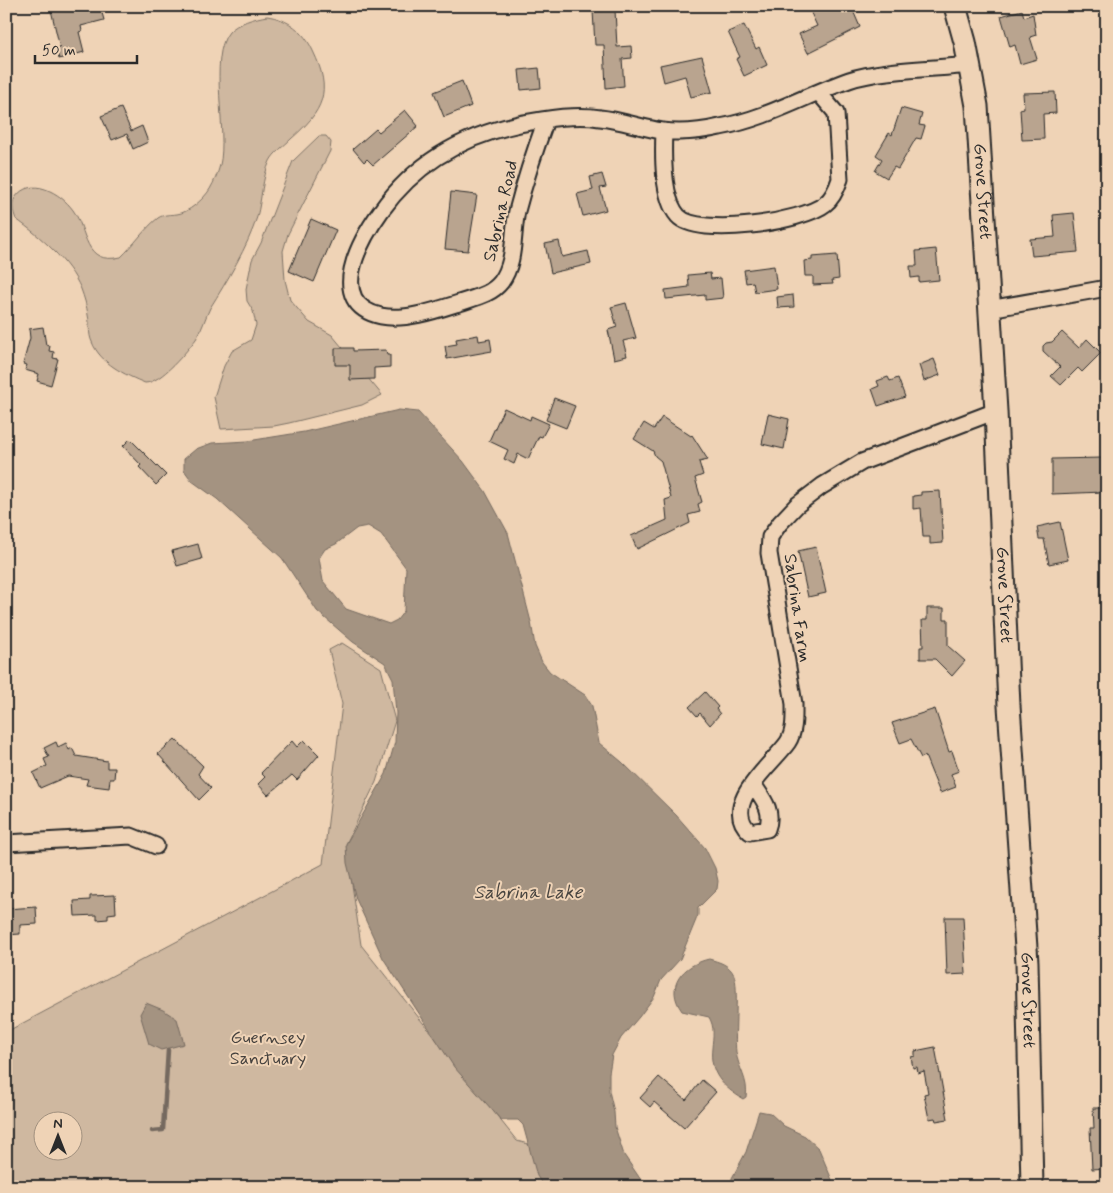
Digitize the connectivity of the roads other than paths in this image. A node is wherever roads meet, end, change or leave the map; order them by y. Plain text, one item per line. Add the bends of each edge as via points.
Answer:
1 (955, 6) edge
2 (970, 66) junction
3 (844, 82) junction
4 (819, 93) junction
5 (836, 113) junction
6 (546, 120) junction
7 (664, 131) junction
8 (1107, 288) edge
9 (989, 309) junction
10 (996, 411) junction
11 (753, 784) dead end
12 (6, 843) edge
13 (156, 846) dead end
14 (1032, 1187) edge

1 - 2 street, Grove Street
2 - 3 street, Sabrina Road via 880,74
2 - 9 street, Grove Street via 977,106
3 - 4 street, Sabrina Road
3 - 5 street
4 - 5 street
4 - 7 street, Sabrina Road via 762,116 721,127
5 - 7 street via 840,178 832,197 824,205 800,216 747,224 699,226 677,215 664,170
6 - 6 street, Sabrina Road via 502,127 476,136 446,151 402,185 369,229 354,261 352,288 363,306 381,316 403,316 449,306 482,295 497,286 509,266 518,209
6 - 7 street, Sabrina Road via 586,116
8 - 9 street
9 - 10 street, Grove Street
10 - 11 street, Sabrina Farm via 862,462 797,505 770,537 769,553 794,704 794,722 789,740
10 - 14 street, Grove Street via 1009,708 1027,962
12 - 13 street via 131,836

